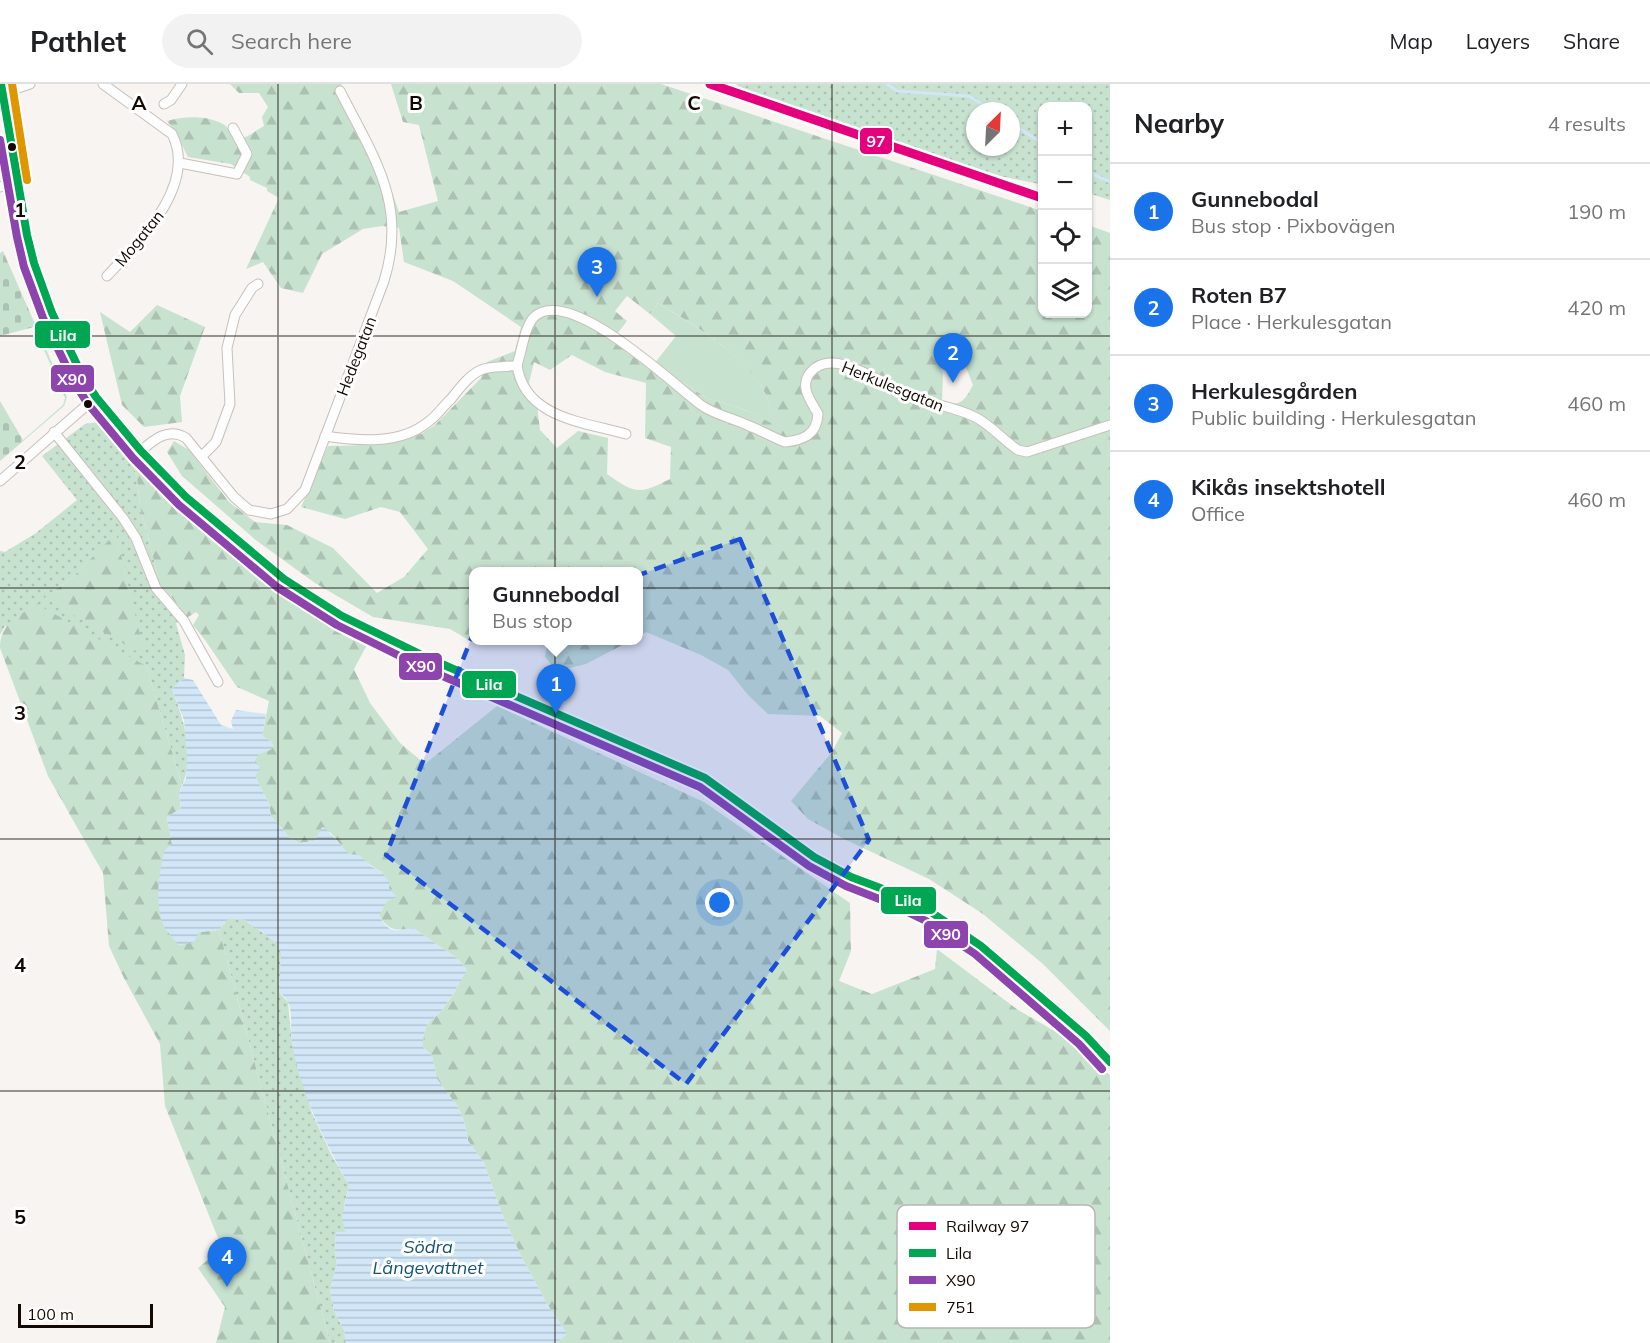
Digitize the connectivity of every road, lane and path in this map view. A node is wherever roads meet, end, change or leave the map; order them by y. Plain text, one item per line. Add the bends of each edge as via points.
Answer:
1 (30, 84) edge
2 (103, 84) edge
3 (182, 84) edge
4 (2, 88) edge
5 (340, 92) dead end
6 (164, 104) dead end
7 (233, 128) dead end
8 (180, 163) junction
9 (17, 182) junction
10 (0, 187) edge
11 (107, 276) dead end
12 (258, 284) dead end
13 (517, 365) junction
14 (96, 397) junction
15 (1110, 425) edge
16 (54, 432) junction
17 (626, 434) dead end
18 (325, 436) junction
19 (141, 451) junction
20 (202, 456) junction
21 (0, 480) edge
22 (218, 682) dead end
23 (1110, 1062) edge

1 - 4 street
2 - 8 street via 172,134
3 - 6 street
4 - 9 street
5 - 18 street, Hedegatan via 390,199 393,246 384,281
7 - 8 street via 247,154 237,174
8 - 11 street, Mogatan via 159,217
9 - 10 street
9 - 14 street via 34,263 51,313
12 - 20 street via 235,315 227,348 230,404 216,442
13 - 15 street, Herkulesgatan via 534,317 561,312 599,327 654,364 703,406 784,442 799,441 814,429 818,414 805,392 807,377 819,365 834,363 863,372 906,394 975,417 1018,450 1027,452
13 - 17 street via 525,390 548,411
13 - 18 street via 486,368 473,374 429,422 413,432 371,440
14 - 16 street
14 - 19 street
16 - 21 street
16 - 22 street via 123,518 136,538 156,588 183,621
18 - 20 street, Hedegatan via 304,490 287,509 271,514 249,510 239,503
19 - 20 street, Hedegatan via 155,438 173,433 186,438
19 - 23 street via 186,497 251,553 317,601 398,645 705,778 814,858 952,924 1071,1022

